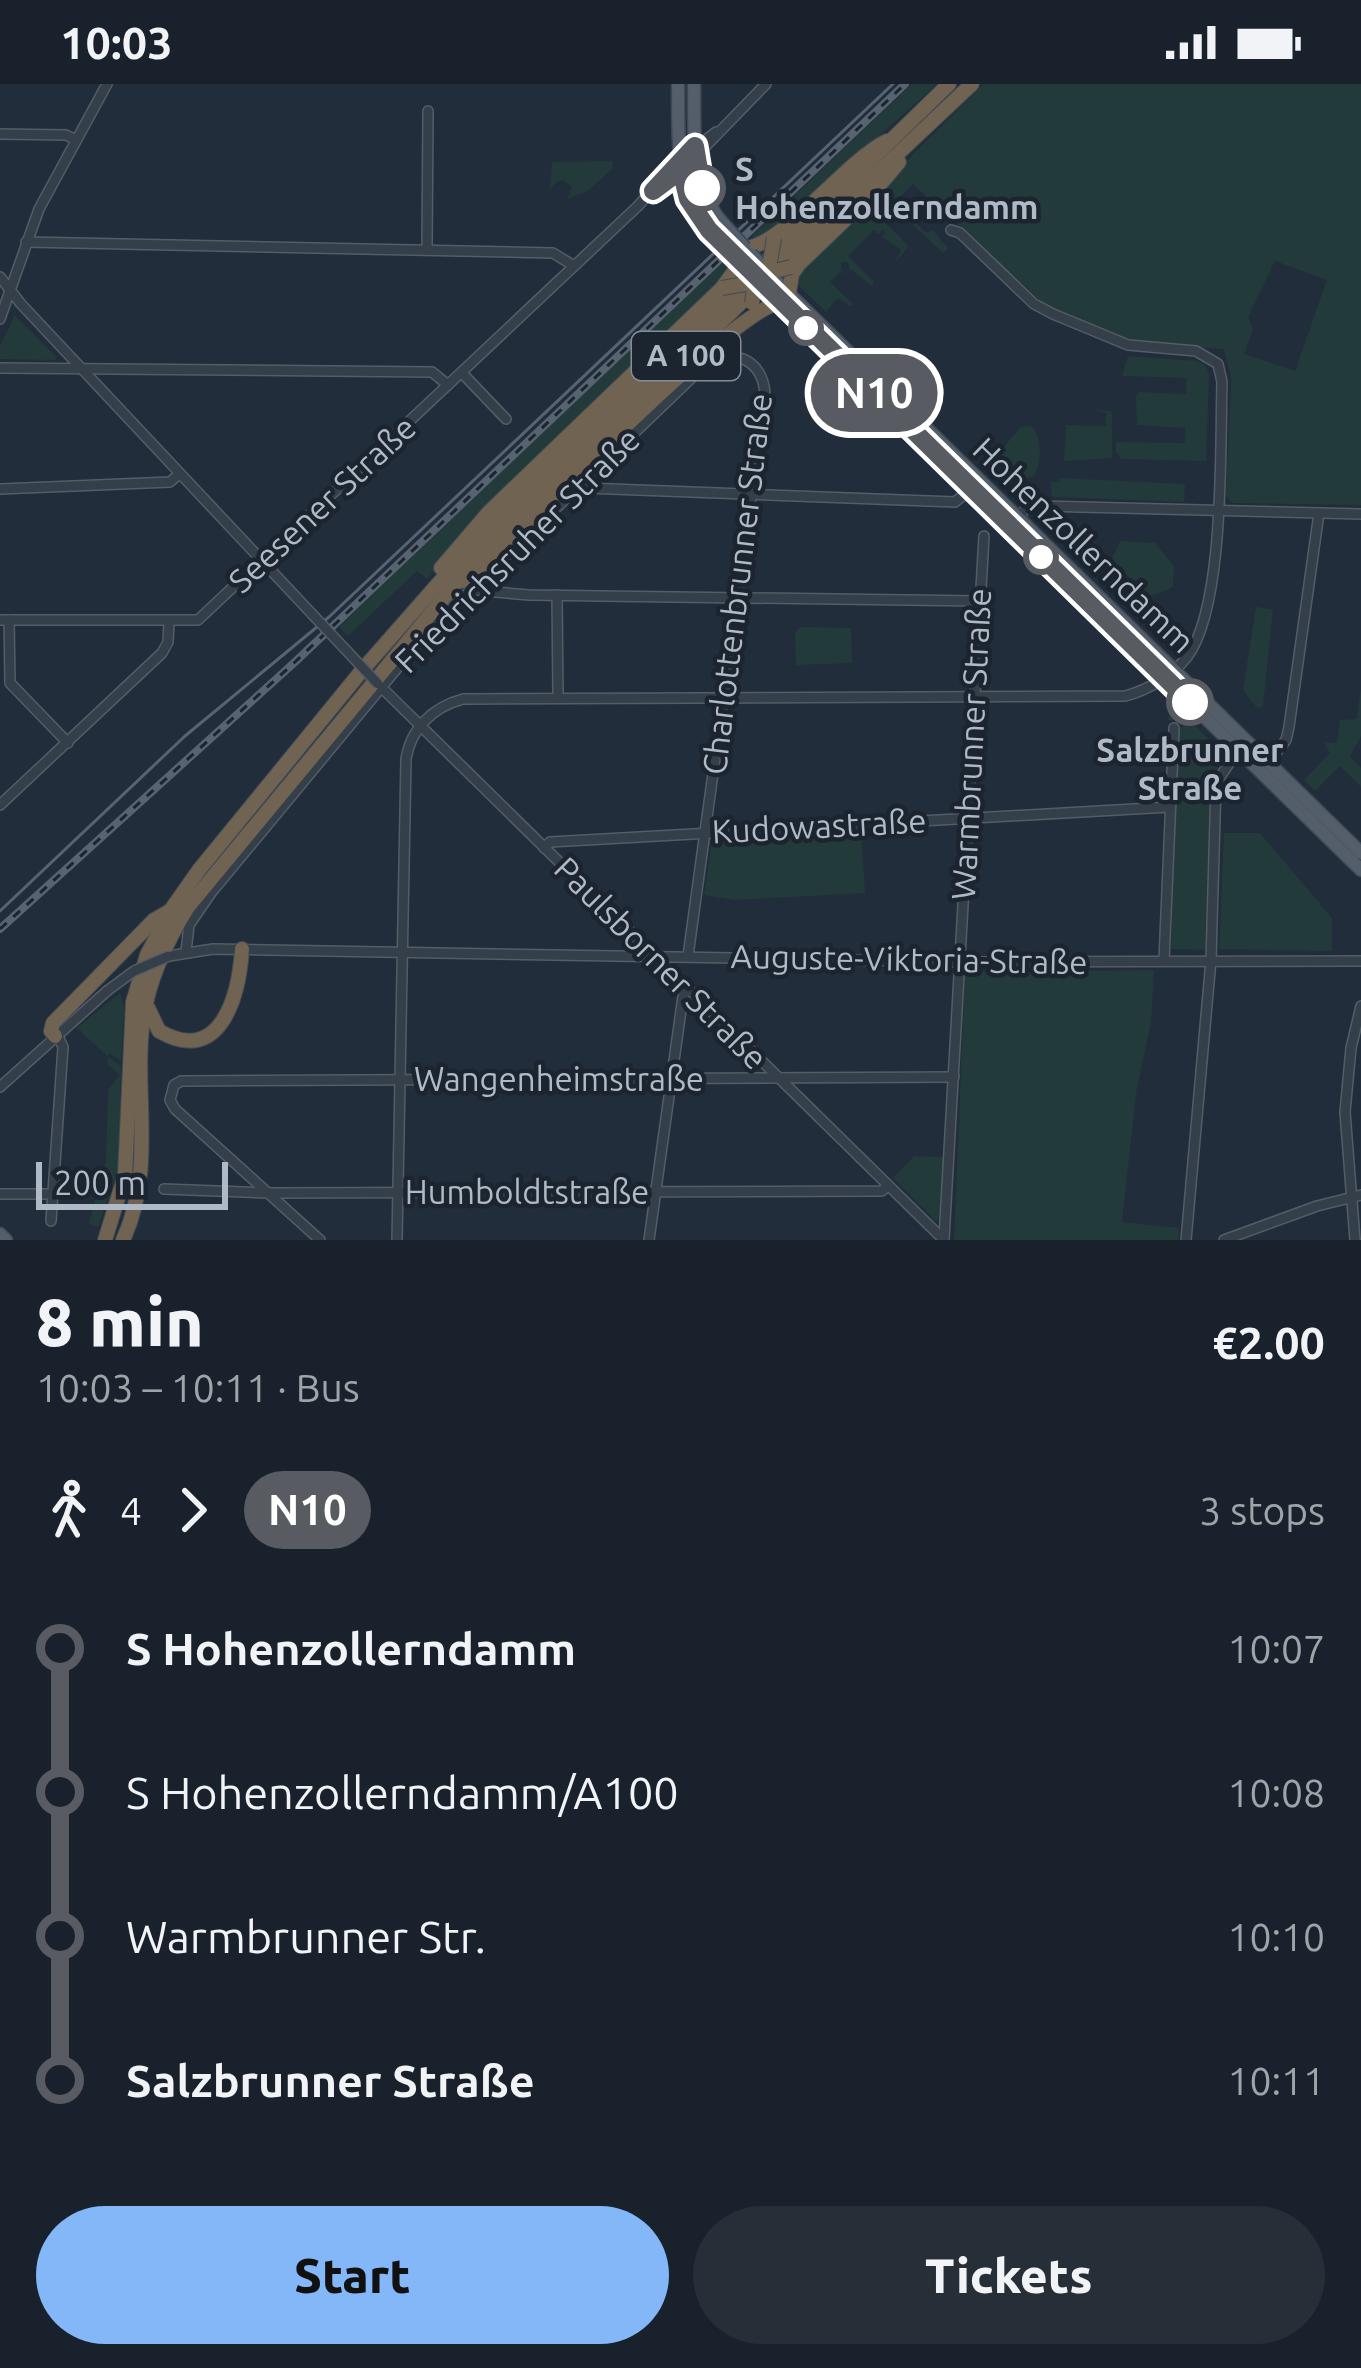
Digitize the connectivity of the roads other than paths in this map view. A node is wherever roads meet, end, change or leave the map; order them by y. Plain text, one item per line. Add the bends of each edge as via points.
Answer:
1 (106, 84) edge
2 (678, 84) edge
3 (694, 84) edge
4 (766, 84) edge
5 (950, 84) edge
6 (973, 84) edge
7 (428, 111) dead end
8 (0, 134) edge
9 (919, 134) junction
10 (895, 137) junction
11 (76, 140) junction
12 (688, 158) junction
13 (951, 230) dead end
14 (774, 238) junction
15 (26, 242) junction
16 (427, 250) junction
17 (574, 266) junction
18 (795, 266) junction
19 (756, 269) junction
20 (0, 280) edge
21 (722, 288) junction
22 (10, 290) junction
23 (785, 297) junction
24 (0, 319) edge
25 (742, 322) junction
26 (748, 360) joint
27 (0, 368) edge
28 (82, 368) junction
29 (461, 373) junction
30 (448, 386) junction
31 (506, 419) dead end
32 (179, 474) junction
33 (581, 485) junction
34 (976, 485) junction
35 (0, 489) edge
36 (751, 495) junction
37 (1217, 512) junction
38 (1319, 513) junction
39 (1361, 514) edge
40 (1013, 521) junction
41 (984, 536) dead end
42 (262, 562) junction
43 (456, 581) junction
44 (472, 590) junction
45 (557, 595) junction
46 (737, 598) junction
47 (424, 599) junction
48 (979, 602) junction
49 (4, 620) edge
50 (169, 622) junction
51 (1169, 674) junction
52 (380, 686) junction
53 (974, 696) junction
54 (558, 698) junction
55 (723, 698) junction
56 (420, 725) junction
57 (1174, 728) dead end
58 (68, 743) junction
59 (1238, 750) junction
60 (1268, 763) junction
61 (1, 804) edge
62 (1169, 807) junction
63 (967, 818) junction
64 (704, 832) junction
65 (544, 848) junction
66 (1361, 853) edge
67 (1361, 870) edge
68 (170, 911) junction
69 (242, 949) junction
70 (187, 952) junction
71 (402, 952) junction
72 (655, 956) junction
73 (688, 956) junction
74 (1164, 960) junction
75 (1211, 960) junction
76 (1361, 961) edge
77 (959, 962) junction
78 (688, 989) junction
79 (146, 1003) junction
80 (1361, 1006) edge
81 (56, 1035) junction
82 (1348, 1076) junction
83 (954, 1077) junction
84 (1361, 1077) edge
85 (778, 1078) junction
86 (671, 1079) junction
87 (400, 1080) junction
88 (0, 1087) edge
89 (888, 1186) junction
90 (164, 1190) dead end
91 (398, 1192) junction
92 (656, 1192) junction
93 (268, 1193) junction
94 (0, 1194) edge
95 (53, 1194) junction
96 (1357, 1195) edge
97 (51, 1221) dead end
98 (944, 1239) edge
99 (105, 1240) edge
100 (123, 1240) edge
101 (320, 1240) edge
102 (397, 1240) edge
103 (649, 1240) edge
104 (1186, 1240) edge
105 (1224, 1240) edge
106 (1354, 1240) edge

1 - 11 street
2 - 12 main road, Hohenzollerndamm
3 - 12 main road, Hohenzollerndamm
4 - 12 street, Seesener Straße
5 - 10 highway, A 100
6 - 9 highway, A 100
7 - 16 street
8 - 11 street
9 - 18 highway via 887,177
9 - 43 highway, A 100
10 - 14 highway via 868,150
10 - 47 highway, A 100
11 - 15 street
12 - 17 street, Seesener Straße
12 - 19 main road, Hohenzollerndamm, bridge via 688,199
13 - 37 street via 1053,314 1128,346 1214,359 1222,382
14 - 19 highway, bridge
14 - 19 highway, bridge via 758,247
15 - 16 street
15 - 22 street
16 - 17 street via 553,253
17 - 29 street, Seesener Straße
18 - 19 highway, bridge
18 - 23 highway
19 - 21 highway, bridge
19 - 21 highway, bridge via 736,269
19 - 23 main road, Hohenzollerndamm
19 - 25 highway, bridge
20 - 22 street
21 - 47 highway via 472,530
22 - 24 street
22 - 28 street
23 - 25 highway
23 - 34 main road, Hohenzollerndamm
25 - 43 highway via 469,580
26 - 33 street, Friedrichsruher Straße via 709,362
26 - 36 street, Charlottenbrunner Straße via 765,394
27 - 28 street
28 - 30 street via 432,372
28 - 32 street
29 - 30 street, Seesener Straße
29 - 31 street
30 - 42 street, Seesener Straße
32 - 35 street via 170,482
32 - 42 street
33 - 36 street
33 - 44 street, Friedrichsruher Straße
34 - 36 street via 956,502
34 - 40 main road, Hohenzollerndamm
36 - 46 street, Charlottenbrunner Straße
37 - 38 street
37 - 40 street via 1038,506
37 - 51 street via 1202,626
38 - 39 street
38 - 60 street via 1289,727
40 - 51 main road, Hohenzollerndamm
41 - 48 street, Warmbrunner Straße
42 - 50 street, Seesener Straße via 198,620
42 - 52 street, Paulsborner Straße, bridge
43 - 79 highway, A 100 via 188,908
44 - 45 street
44 - 52 street, Friedrichsruher Straße
45 - 46 street
45 - 54 street
46 - 48 street
46 - 55 street, Charlottenbrunner Straße
47 - 68 highway, A 100
48 - 53 street, Warmbrunner Straße
49 - 50 street
49 - 58 street via 10,683
50 - 58 street via 162,653
51 - 53 street via 1125,696
51 - 59 main road, Hohenzollerndamm
51 - 60 main road, Hohenzollerndamm
52 - 56 street, Paulsborner Straße
52 - 70 street, Friedrichsruher Straße via 211,892 189,925
53 - 55 street
53 - 63 street, Warmbrunner Straße
54 - 55 street
54 - 56 street via 463,699
55 - 64 street, Charlottenbrunner Straße
56 - 65 street, Paulsborner Straße
56 - 71 street via 406,758
57 - 62 street
58 - 61 street
59 - 67 main road, Hohenzollerndamm
59 - 75 street via 1216,783
60 - 66 main road, Hohenzollerndamm
62 - 63 street, Kudowastraße
62 - 74 street
63 - 64 street, Kudowastraße
63 - 77 street, Warmbrunner Straße
64 - 65 street, Kudowastraße
64 - 73 street, Charlottenbrunner Straße
65 - 72 street, Paulsborner Straße
68 - 81 highway via 53,1023
68 - 99 highway, A 100 via 133,1002 125,1174
69 - 70 street, Auguste-Viktoria-Straße
69 - 71 street, Auguste-Viktoria-Straße
69 - 79 highway via 236,999 206,1035 164,1034
70 - 81 street, Auguste-Viktoria-Straße, bridge via 134,971
71 - 72 street, Auguste-Viktoria-Straße
71 - 87 street
72 - 73 street, Auguste-Viktoria-Straße
72 - 78 street, Paulsborner Straße
73 - 77 street, Auguste-Viktoria-Straße
74 - 75 street, Auguste-Viktoria-Straße
74 - 77 street, Auguste-Viktoria-Straße
75 - 76 street, Auguste-Viktoria-Straße
75 - 104 street
77 - 83 street, Warmbrunner Straße
78 - 85 street, Paulsborner Straße
78 - 86 street
79 - 100 highway, A 100 via 140,1177
80 - 82 street
81 - 88 street, Auguste-Viktoria-Straße
81 - 95 street via 63,1047
82 - 84 street
82 - 96 street
83 - 85 street, Wangenheimstraße
83 - 98 street, Warmbrunner Straße
85 - 86 street, Wangenheimstraße
85 - 89 street, Paulsborner Straße
86 - 87 street, Wangenheimstraße
86 - 92 street
87 - 91 street
87 - 93 street, Wangenheimstraße via 181,1081 170,1091 175,1109
89 - 92 street, Humboldtstraße
89 - 98 street, Paulsborner Straße
90 - 93 street, Humboldtstraße
91 - 92 street, Humboldtstraße
91 - 93 street, Humboldtstraße
91 - 102 street
92 - 103 street
93 - 101 street
94 - 95 street
95 - 97 street
96 - 105 street
96 - 106 street

